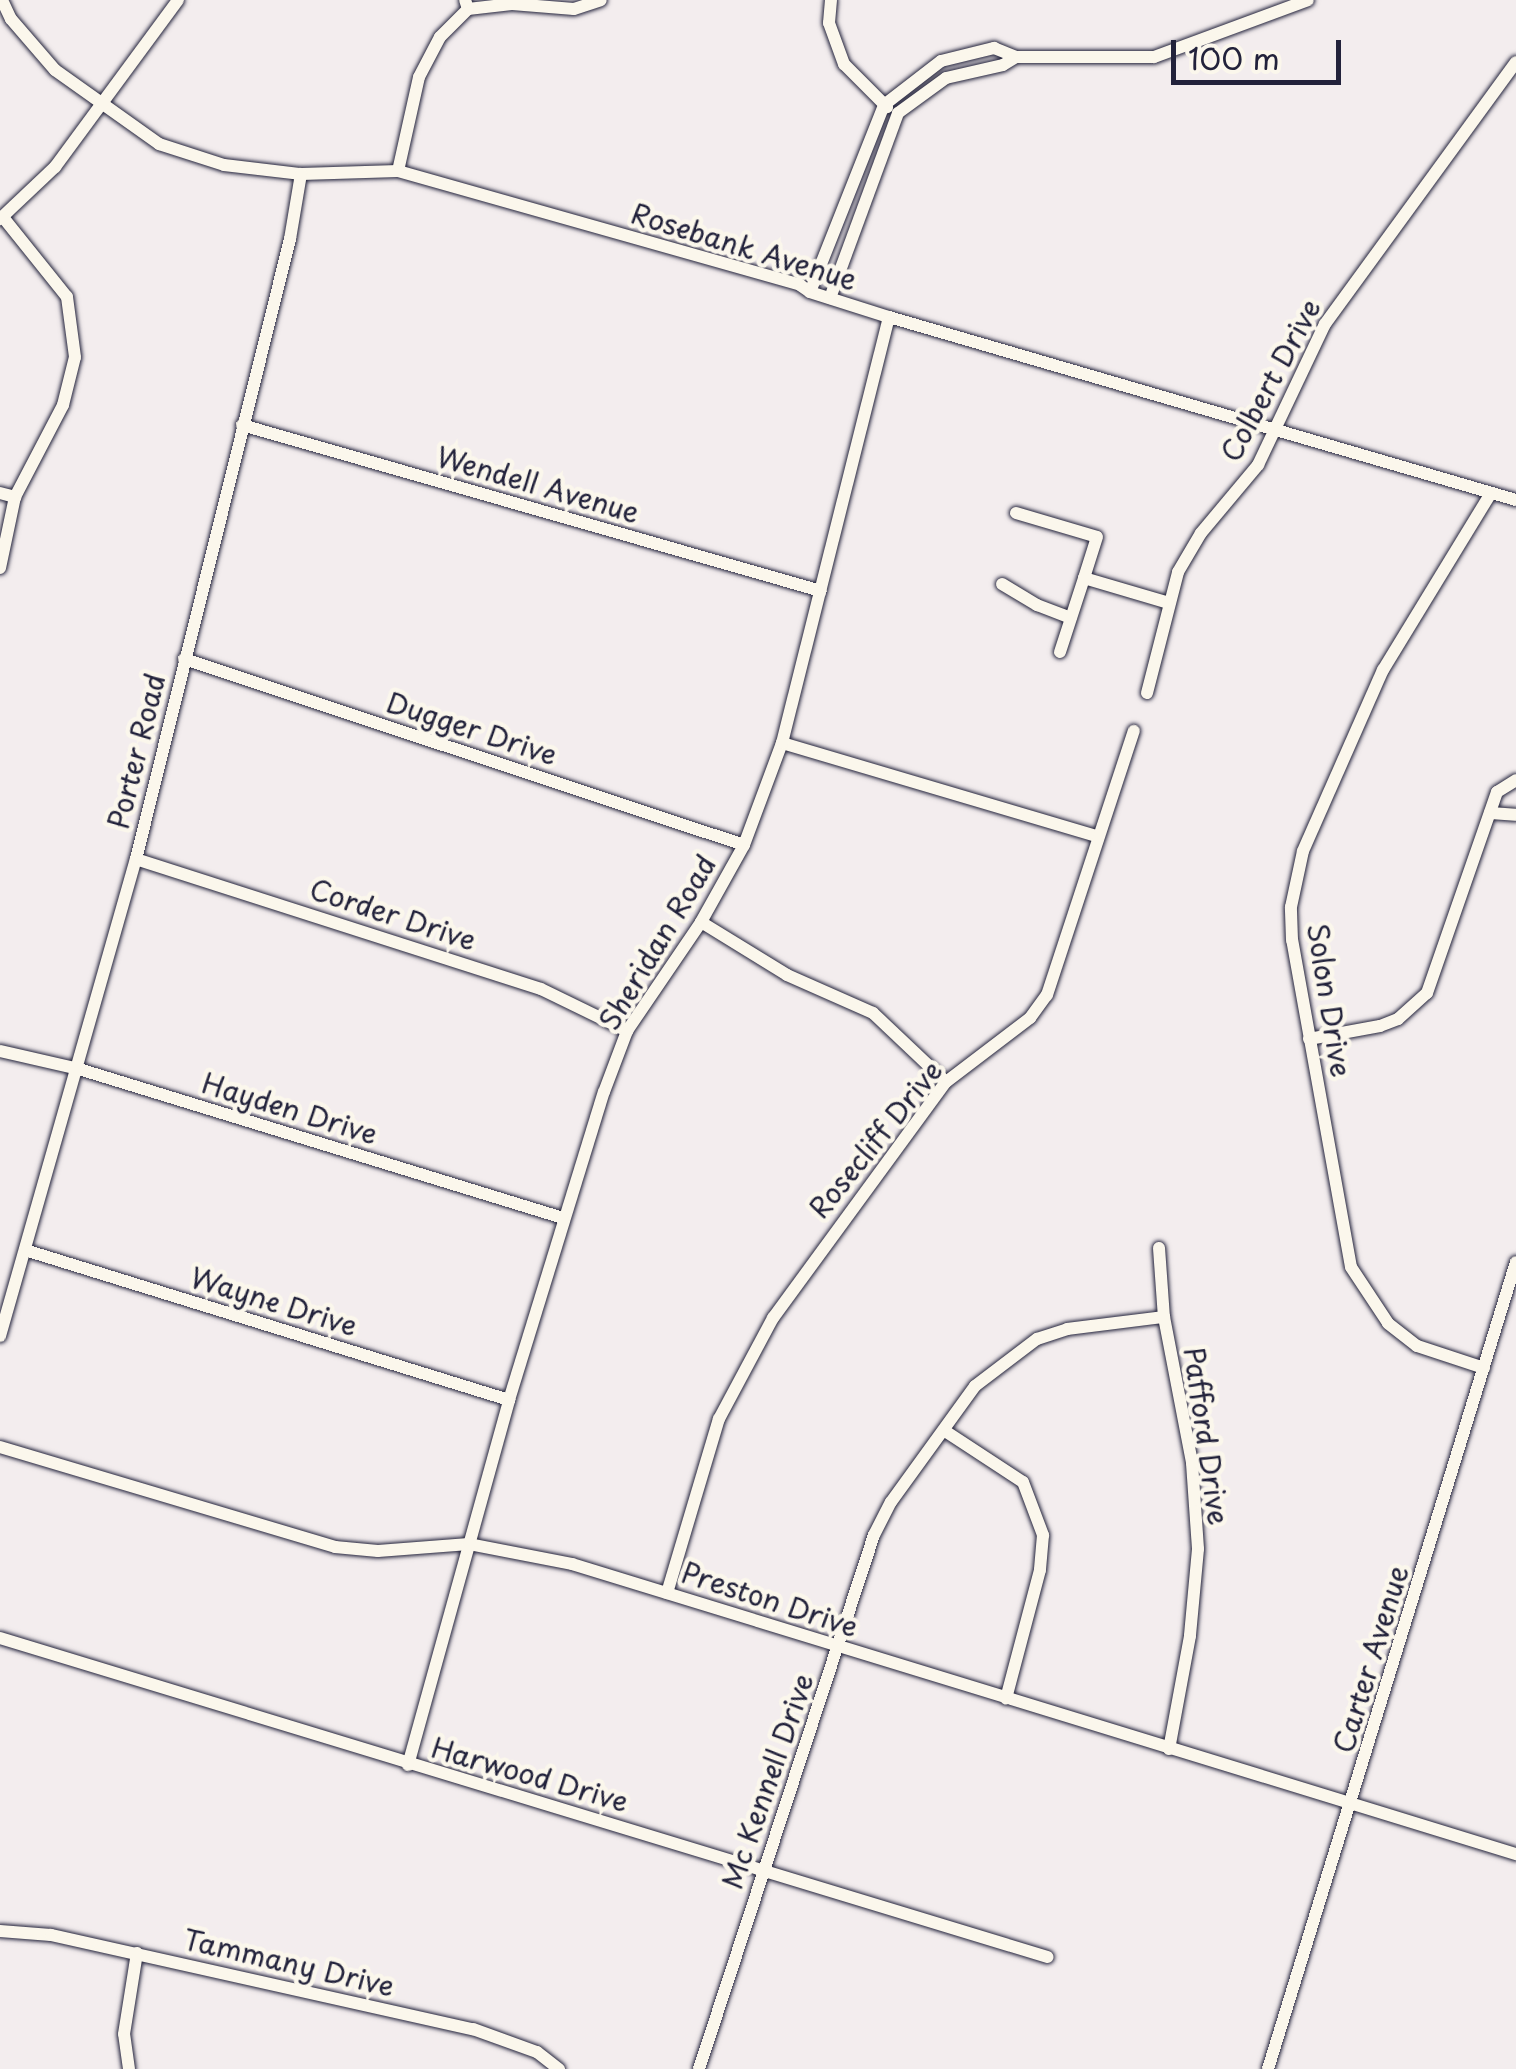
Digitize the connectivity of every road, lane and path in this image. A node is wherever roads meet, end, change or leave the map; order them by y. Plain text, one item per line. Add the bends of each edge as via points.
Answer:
1 (2, 0) edge
2 (178, 0) edge
3 (601, 0) edge
4 (831, 0) edge
5 (1308, 0) edge
6 (466, 4) edge
7 (1016, 56) junction
8 (1516, 62) edge
9 (884, 105) junction
10 (101, 106) junction
11 (898, 113) junction
12 (398, 171) junction
13 (302, 174) junction
14 (1, 218) edge
15 (810, 292) junction
16 (830, 298) junction
17 (889, 317) junction
18 (242, 424) junction
19 (1276, 428) junction
20 (0, 493) edge
21 (1491, 493) junction
22 (15, 498) junction
23 (1516, 500) edge
24 (1016, 512) dead end
25 (0, 568) edge
26 (1084, 578) junction
27 (1002, 584) dead end
28 (820, 591) junction
29 (1169, 603) junction
30 (1071, 618) junction
31 (1060, 652) dead end
32 (184, 659) junction
33 (1147, 693) dead end
34 (1134, 731) dead end
35 (782, 742) junction
36 (1516, 780) edge
37 (1490, 814) junction
38 (1516, 815) edge
39 (1096, 836) junction
40 (744, 845) junction
41 (136, 860) junction
42 (701, 922) junction
43 (627, 1031) junction
44 (1309, 1039) junction
45 (0, 1051) edge
46 (79, 1069) junction
47 (946, 1082) junction
48 (563, 1218) junction
49 (1159, 1248) dead end
50 (25, 1250) junction
51 (1516, 1262) edge
52 (1164, 1317) junction
53 (0, 1336) edge
54 (1484, 1368) junction
55 (509, 1400) junction
56 (945, 1431) junction
57 (0, 1447) edge
58 (469, 1544) junction
59 (668, 1592) junction
60 (0, 1638) edge
61 (838, 1647) junction
62 (1006, 1698) junction
63 (1169, 1749) junction
64 (408, 1764) junction
65 (1352, 1806) junction
66 (1516, 1854) edge
67 (763, 1868) junction
68 (0, 1931) edge
69 (137, 1953) junction
70 (1047, 1957) dead end
71 (129, 2069) edge
72 (558, 2069) edge
73 (699, 2069) edge
74 (1268, 2069) edge

1 - 10 street, Rosebank Avenue via 44,58
2 - 10 street
3 - 6 street via 574,10
4 - 9 street via 829,23 844,64
5 - 7 street via 1154,58
6 - 12 street via 419,77
7 - 9 street via 994,48 941,61
7 - 11 street via 1003,66 946,78
8 - 19 street, Colbert Drive via 1325,324
9 - 11 street
9 - 15 street
10 - 13 street, Rosebank Avenue via 158,144 224,166
10 - 14 street via 56,167
11 - 16 street
12 - 13 street, Rosebank Avenue
12 - 15 street, Rosebank Avenue
13 - 18 street, Porter Road
14 - 22 street via 66,297 75,358 63,405
15 - 16 street, Rosebank Avenue
16 - 17 street, Rosebank Avenue
17 - 19 street, Rosebank Avenue
17 - 28 street, Sheridan Road
18 - 28 street, Wendell Avenue
18 - 32 street, Porter Road
19 - 21 street, Rosebank Avenue
19 - 29 street, Colbert Drive via 1258,465 1201,534
20 - 22 street
21 - 23 street, Rosebank Avenue
21 - 44 street, Solon Drive via 1383,670 1296,871 1292,940
22 - 25 street
24 - 26 street via 1097,537
26 - 29 street
26 - 30 street
27 - 30 street
28 - 35 street, Sheridan Road
29 - 33 street, Colbert Drive
30 - 31 street
32 - 40 street, Dugger Drive
32 - 41 street, Porter Road
34 - 39 street, Rosecliff Drive
35 - 39 street
35 - 40 street, Sheridan Road
36 - 37 street via 1497,792
37 - 38 street
37 - 44 street via 1427,993 1380,1026
39 - 47 street, Rosecliff Drive via 1047,995 1030,1018
40 - 42 street, Sheridan Road
41 - 43 street, Corder Drive via 540,989
41 - 46 street, Porter Road
42 - 43 street, Sheridan Road
42 - 47 street via 786,975 873,1013
43 - 48 street, Sheridan Road
44 - 54 street, Solon Drive via 1352,1267 1367,1297 1416,1346
45 - 46 street, Hayden Drive
46 - 48 street, Hayden Drive
46 - 50 street, Porter Road
47 - 59 street, Rosecliff Drive via 841,1219 740,1376 719,1419
48 - 55 street, Sheridan Road
49 - 52 street, Pafford Drive
50 - 53 street, Porter Road
50 - 55 street, Wayne Drive
51 - 54 street, Carter Avenue
52 - 56 street, Mc Kennell Drive via 1037,1339 975,1386
52 - 63 street, Pafford Drive via 1192,1462 1198,1549
54 - 65 street, Carter Avenue
55 - 58 street, Sheridan Road
56 - 61 street, Mc Kennell Drive via 874,1534
56 - 62 street via 1022,1482 1043,1535
57 - 58 street, Preston Drive via 335,1547
58 - 59 street, Preston Drive
58 - 64 street, Sheridan Road
59 - 61 street, Preston Drive
60 - 64 street, Harwood Drive
61 - 62 street, Preston Drive
61 - 67 street, Mc Kennell Drive
62 - 63 street, Preston Drive
63 - 65 street, Preston Drive
64 - 67 street, Harwood Drive
65 - 66 street, Preston Drive
65 - 74 street, Carter Avenue
67 - 70 street, Harwood Drive
67 - 73 street, Mc Kennell Drive
68 - 69 street, Tammany Drive
69 - 71 street via 124,2034
69 - 72 street, Tammany Drive via 473,2028 537,2052

